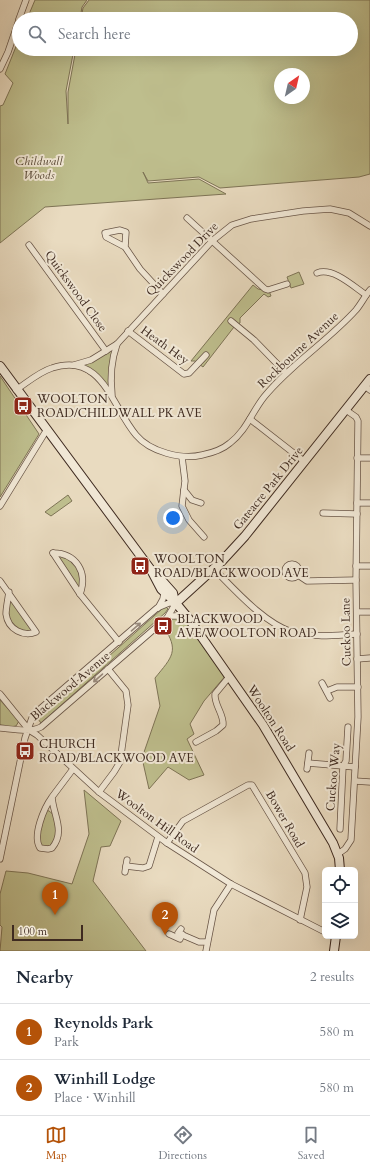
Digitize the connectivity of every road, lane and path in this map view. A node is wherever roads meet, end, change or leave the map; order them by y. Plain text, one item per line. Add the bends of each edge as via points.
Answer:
1 (26, 0) edge
2 (22, 12) edge
3 (12, 40) edge
4 (0, 69) edge
5 (187, 218) dead end
6 (370, 226) edge
7 (212, 241) junction
8 (29, 244) dead end
9 (125, 246) dead end
10 (317, 273) dead end
11 (287, 284) dead end
12 (368, 292) edge
13 (163, 294) junction
14 (231, 321) dead end
15 (128, 331) junction
16 (117, 344) junction
17 (106, 351) junction
18 (206, 355) dead end
19 (74, 365) junction
20 (0, 366) edge
21 (286, 373) junction
22 (370, 379) edge
23 (367, 388) edge
24 (16, 390) junction
25 (113, 397) junction
26 (346, 410) junction
27 (250, 419) junction
28 (46, 431) junction
29 (182, 457) junction
30 (357, 458) junction
31 (370, 458) edge
32 (305, 462) junction
33 (184, 490) junction
34 (201, 503) dead end
35 (357, 503) junction
36 (370, 503) edge
37 (0, 506) edge
38 (323, 513) dead end
39 (357, 514) junction
40 (204, 537) dead end
41 (356, 566) junction
42 (370, 566) edge
43 (214, 569) junction
44 (151, 570) junction
45 (298, 575) dead end
46 (356, 580) junction
47 (0, 581) edge
48 (9, 592) junction
49 (164, 593) junction
50 (80, 594) junction
51 (176, 603) junction
52 (157, 608) junction
53 (356, 612) junction
54 (370, 612) edge
55 (169, 616) junction
56 (189, 619) junction
57 (357, 634) junction
58 (119, 642) junction
59 (357, 658) junction
60 (370, 658) edge
61 (108, 669) junction
62 (230, 677) junction
63 (322, 683) dead end
64 (358, 687) junction
65 (327, 691) junction
66 (0, 694) edge
67 (330, 698) dead end
68 (348, 727) dead end
69 (0, 728) edge
70 (29, 730) junction
71 (196, 742) dead end
72 (309, 753) dead end
73 (343, 766) junction
74 (355, 767) junction
75 (73, 769) junction
76 (355, 781) junction
77 (370, 782) edge
78 (99, 792) junction
79 (52, 797) junction
80 (340, 829) dead end
81 (158, 837) junction
82 (167, 843) junction
83 (338, 854) junction
84 (0, 860) edge
85 (126, 866) dead end
86 (340, 867) edge
87 (231, 884) junction
88 (300, 920) junction
89 (322, 931) edge
90 (169, 934) dead end
91 (335, 939) edge
92 (206, 942) junction
93 (206, 951) edge
94 (334, 951) edge

1 - 2 street
3 - 4 street
5 - 7 street
6 - 7 street, Quickswood Drive via 342,212 303,211 252,219 232,225
7 - 11 street via 265,289
7 - 13 street, Quickswood Drive
8 - 17 street, Quickswood Close
9 - 13 street via 140,269
10 - 12 street via 322,271 334,275
12 - 21 street, Rockbourne Avenue via 350,316
13 - 15 street, Quickswood Drive
14 - 21 street
15 - 16 street, Quickswood Drive
15 - 18 street, Heath Hey via 184,374 190,373
16 - 17 street, Quickswood Drive
16 - 25 street, Rockbourne Avenue via 112,358
17 - 19 street, Quickswood Drive via 92,360
19 - 24 street via 56,366
19 - 25 street, Rockbourne Avenue via 95,375
20 - 24 street, Woolton Road
21 - 27 street, Rockbourne Avenue via 263,398
22 - 23 street, Gateacre Park Drive
23 - 26 street, Gateacre Park Drive
24 - 28 street, Woolton Road
25 - 29 street, Rockbourne Avenue via 136,436 159,451
26 - 30 street, Cuckoo Lane via 358,421
26 - 32 street, Gateacre Park Drive
27 - 29 street, Rockbourne Avenue via 230,444 201,456
27 - 32 street
28 - 37 street
28 - 44 street, Woolton Road
29 - 33 street
30 - 31 street
30 - 35 street, Cuckoo Lane
32 - 43 street, Gateacre Park Drive via 245,536
33 - 34 street via 192,500
33 - 40 street via 182,506 189,520
35 - 36 street
35 - 39 street, Cuckoo Lane
38 - 39 street
39 - 41 street, Cuckoo Lane
41 - 42 street
41 - 46 street, Cuckoo Lane
43 - 51 street, Gateacre Park Drive
43 - 57 street via 279,626 305,635
44 - 49 street, Woolton Road
44 - 51 street, Woolton Road via 173,593
45 - 46 street via 308,581
46 - 53 street, Cuckoo Lane
47 - 48 street
48 - 48 street via 32,626 36,632 29,635 11,626 6,615
49 - 51 street, Woolton Road
49 - 52 street, Blackwood Avenue via 164,598
50 - 50 street via 83,580 79,564 66,555 53,553
50 - 58 street
51 - 52 street, Blackwood Avenue
51 - 55 street, Blackwood Avenue
51 - 56 street, Woolton Road
58 -> 52 street, Blackwood Avenue
53 - 54 street
53 - 57 street, Cuckoo Lane
55 - 56 street
55 - 61 street, Blackwood Avenue
56 - 62 street, Woolton Road
57 - 59 street, Cuckoo Lane
58 - 70 street, Blackwood Avenue via 35,712
59 - 60 street
59 - 64 street, Cuckoo Lane
61 -> 70 street, Blackwood Avenue via 41,728
61 - 78 street via 126,691 128,706 120,762
62 - 71 street via 214,694 214,701 224,719 223,725
62 - 83 street, Woolton Road via 263,725
63 - 65 street
64 - 65 street via 337,687
64 - 74 street, Cuckoo Lane
65 - 67 street
66 - 70 street, Woolton Hill Road
68 - 73 street, Cuckoo Way via 346,761
69 - 70 street
70 - 75 street, Woolton Hill Road
70 - 84 street
72 - 73 street via 308,766
73 - 74 street
73 - 80 street, Cuckoo Way
74 - 76 street, Cuckoo Lane
75 - 78 street, Woolton Hill Road
75 - 79 street
76 - 77 street
76 - 83 street, Cuckoo Lane via 351,840
78 - 81 street, Woolton Hill Road
79 - 79 street via 59,836 52,848 44,849 40,848 37,839 44,809
81 - 82 street, Woolton Hill Road
81 - 85 street via 149,866
82 - 87 street, Woolton Hill Road
82 - 88 street, Bower Road via 185,820 252,785 305,873 307,887
83 - 86 street
87 - 88 street, Woolton Hill Road
87 - 92 street via 214,910
88 - 89 street, Woolton Hill Road
90 - 92 street via 180,939 181,931 199,942
91 - 94 street
92 - 93 street

